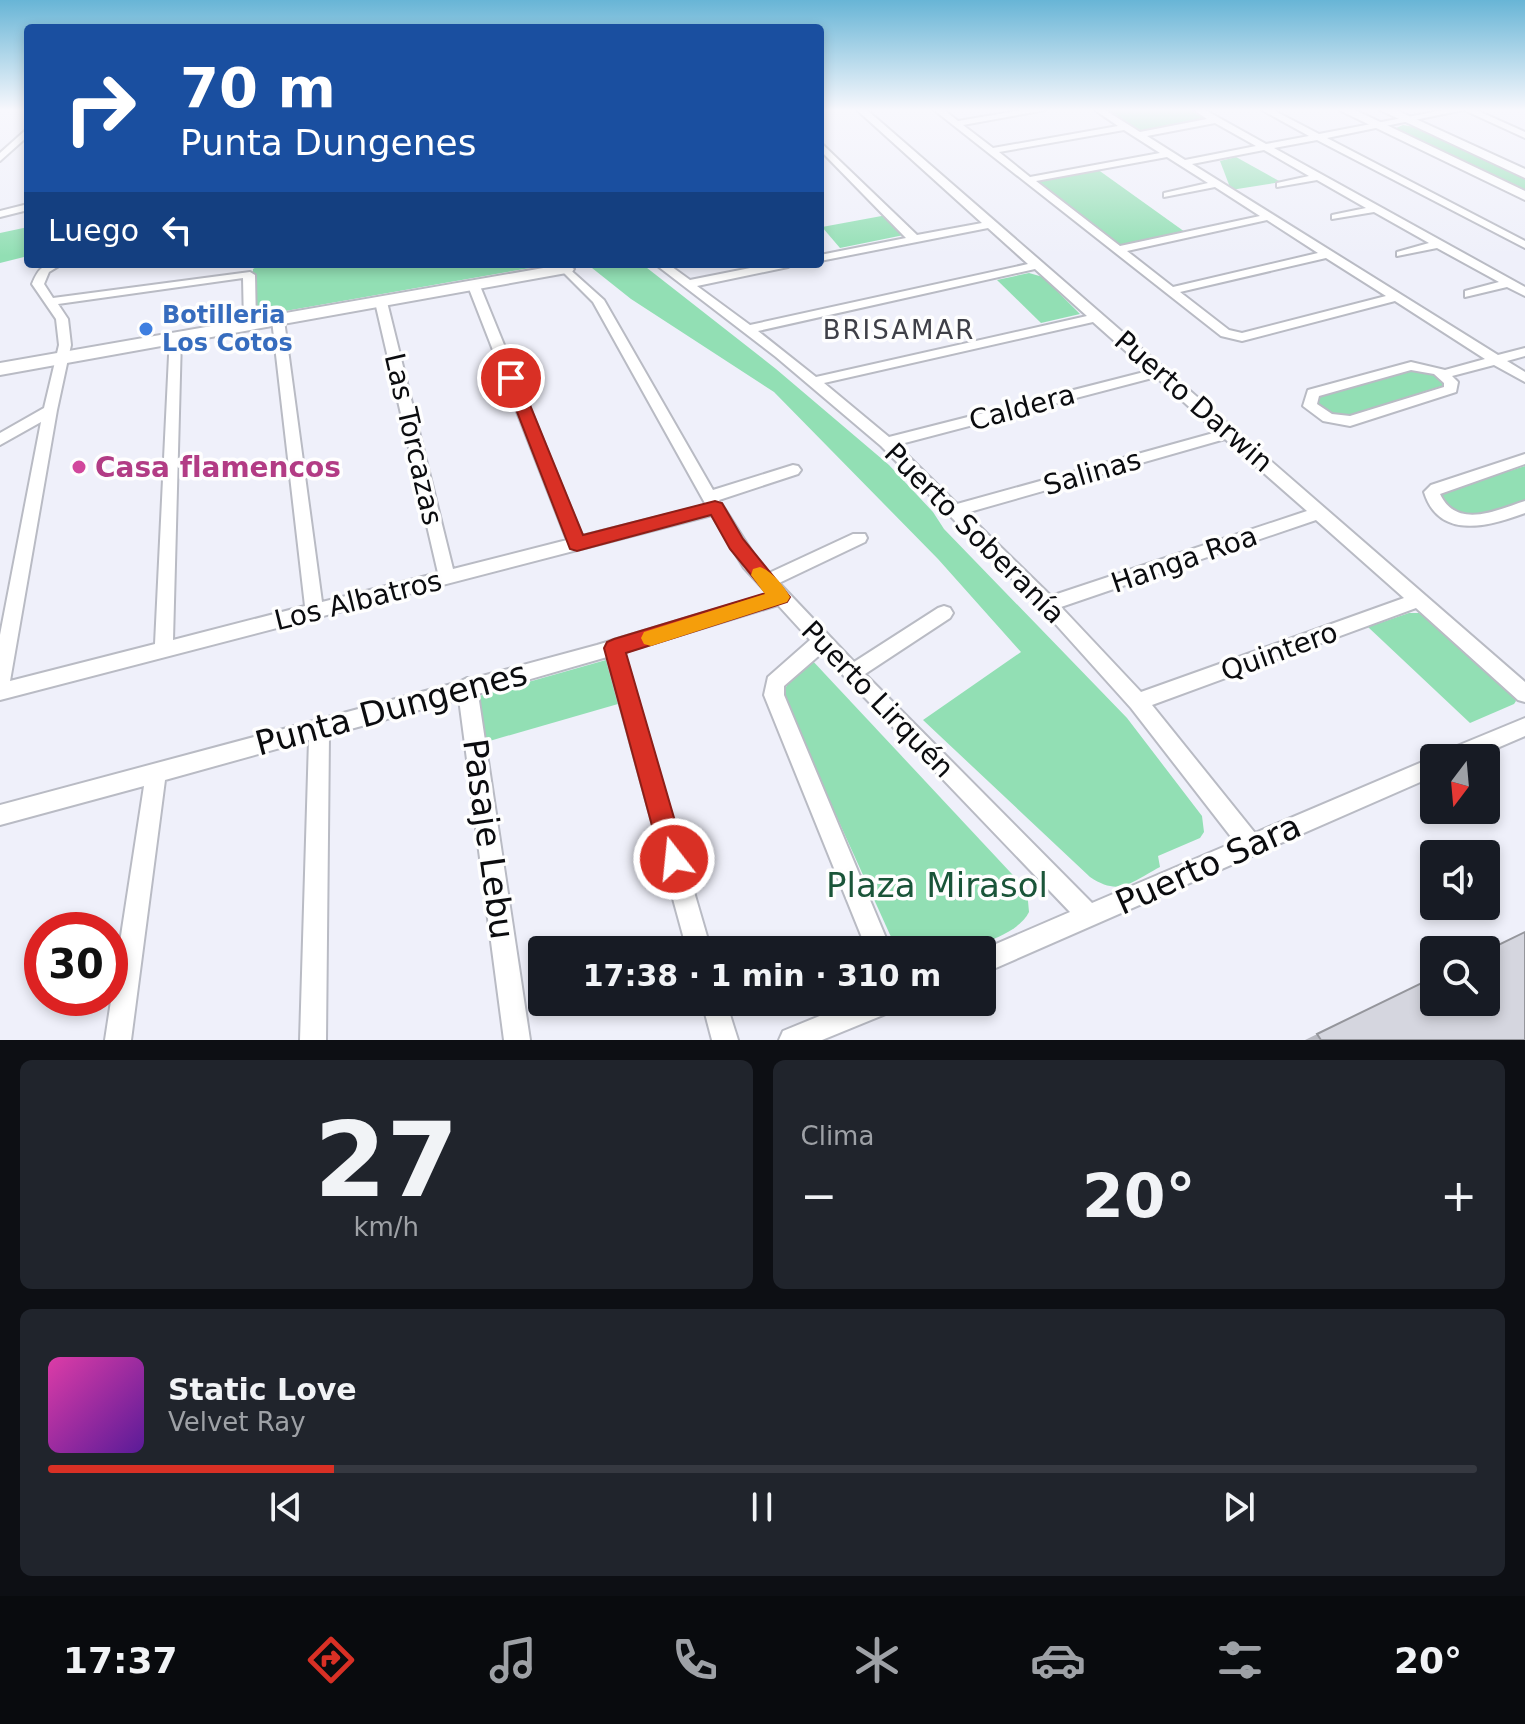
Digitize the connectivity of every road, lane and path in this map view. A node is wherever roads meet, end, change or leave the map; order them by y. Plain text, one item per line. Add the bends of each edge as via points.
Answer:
1 (1213, 158) edge
2 (834, 159) edge
3 (916, 159) edge
4 (1001, 159) edge
5 (1144, 159) edge
6 (1176, 159) edge
7 (1210, 159) edge
8 (1284, 159) edge
9 (1359, 159) edge
10 (1446, 159) edge
11 (1491, 159) edge
12 (1183, 163) junction
13 (1525, 174) edge
14 (1318, 177) junction
15 (1028, 180) junction
16 (1216, 184) junction
17 (1281, 185) dead end
18 (1227, 191) junction
19 (1168, 195) dead end
20 (1525, 196) edge
21 (24, 208) edge
22 (1375, 209) junction
23 (0, 214) edge
24 (1268, 217) junction
25 (1336, 217) dead end
26 (991, 224) junction
27 (914, 239) junction
28 (1439, 244) junction
29 (1525, 245) edge
30 (1116, 250) junction
31 (826, 253) edge
32 (1327, 254) junction
33 (1401, 254) dead end
34 (1038, 265) junction
35 (49, 268) edge
36 (558, 268) edge
37 (564, 268) edge
38 (666, 268) edge
39 (750, 268) edge
40 (1509, 283) junction
41 (687, 284) junction
42 (474, 286) junction
43 (1170, 291) junction
44 (1525, 292) edge
45 (1469, 294) dead end
46 (1397, 297) junction
47 (49, 302) junction
48 (381, 302) junction
49 (1097, 317) junction
50 (278, 320) junction
51 (250, 325) junction
52 (749, 329) junction
53 (175, 338) junction
54 (1525, 352) edge
55 (61, 359) junction
56 (1496, 360) junction
57 (0, 369) edge
58 (1159, 372) junction
59 (1445, 374) junction
60 (1525, 378) edge
61 (815, 381) junction
62 (50, 410) junction
63 (1230, 433) junction
64 (0, 440) edge
65 (886, 443) junction
66 (1525, 459) edge
67 (793, 470) dead end
68 (712, 502) junction
69 (1525, 507) edge
70 (954, 511) junction
71 (1320, 513) junction
72 (859, 538) dead end
73 (577, 544) junction
74 (447, 577) junction
75 (773, 590) junction
76 (1419, 600) junction
77 (1048, 604) junction
78 (314, 611) junction
79 (944, 613) dead end
80 (822, 641) junction
81 (614, 648) junction
82 (164, 650) junction
83 (852, 673) junction
84 (0, 684) edge
85 (467, 686) junction
86 (0, 692) edge
87 (1525, 694) edge
88 (1138, 702) junction
89 (319, 727) junction
90 (1525, 727) edge
91 (1485, 744) edge
92 (156, 772) junction
93 (1420, 772) edge
94 (0, 815) edge
95 (1249, 843) junction
96 (1090, 917) junction
97 (695, 936) edge
98 (873, 936) edge
99 (996, 956) edge
100 (718, 1016) edge
101 (850, 1016) edge
102 (118, 1040) edge
103 (313, 1040) edge
104 (517, 1040) edge
105 (725, 1040) edge
106 (792, 1040) edge

1 - 18 street
2 - 27 street
3 - 26 street, Puerto Darwin
4 - 15 street
5 - 15 street
6 - 12 street
7 - 12 street
8 - 14 street
9 - 29 street
10 - 20 street
11 - 13 street
12 - 16 street
14 - 17 street
14 - 22 street
15 - 30 street
16 - 18 street
16 - 19 street
18 - 24 street
21 - 23 street
22 - 25 street
22 - 28 street
24 - 30 street
24 - 32 street
26 - 27 street
26 - 34 street, Puerto Darwin
27 - 31 street
28 - 33 street
28 - 40 street
30 - 43 street
32 - 43 street
32 - 46 street
34 - 49 street, Puerto Darwin
34 - 52 street
35 - 47 street via 38,284
36 - 42 street
37 - 68 street, Puerto Lirquén via 598,300
38 - 41 street, Puerto Soberanía
39 - 41 street
40 - 44 street
40 - 45 street
41 - 52 street, Puerto Soberanía
42 - 48 street
42 - 73 street
43 - 46 street via 1220,330 1242,337
46 - 56 street
47 - 51 street via 246,274
47 - 55 street via 64,326
48 - 50 street
48 - 74 street, Las Torcazas
49 - 58 street, Puerto Darwin
49 - 61 street
50 - 51 street
50 - 78 street
51 - 53 street
52 - 61 street, Puerto Soberanía
53 - 55 street
53 - 82 street
54 - 56 street
55 - 57 street
55 - 62 street
56 - 59 street
56 - 60 street
58 - 63 street, Puerto Darwin
58 - 65 street, Caldera
59 - 59 street via 1451,382 1448,391 1350,421 1328,418 1309,402 1313,393 1411,366
61 - 65 street, Puerto Soberanía
62 - 64 street
62 - 84 street
63 - 70 street, Salinas
63 - 71 street, Puerto Darwin
65 - 70 street, Puerto Soberanía
66 - 69 street via 1432,492 1442,509 1472,523
67 - 68 street, Los Albatros
68 - 73 street, Los Albatros
68 - 75 street, Puerto Lirquén
70 - 77 street, Puerto Soberanía
71 - 76 street, Puerto Darwin
71 - 77 street, Hanga Roa
72 - 75 street, Punta Dungenes
73 - 74 street, Los Albatros
74 - 78 street, Los Albatros
75 - 80 street, Puerto Lirquén
75 - 81 street, Punta Dungenes
76 - 87 street, Puerto Darwin
76 - 88 street, Quintero
77 - 88 street, Puerto Soberanía
78 - 82 street, Los Albatros
79 - 83 street
80 - 83 street, Puerto Lirquén
80 - 98 street via 775,683 774,695
81 - 85 street, Punta Dungenes
81 - 97 street
82 - 86 street, Los Albatros
83 - 96 street, Puerto Lirquén
85 - 89 street, Punta Dungenes
85 - 104 street, Pasaje Lebu
88 - 95 street, Puerto Soberanía
89 - 92 street, Punta Dungenes
89 - 103 street
90 - 91 street
92 - 94 street, Punta Dungenes
92 - 102 street
93 - 95 street, Puerto Sara
95 - 96 street, Puerto Sara
96 - 99 street, Puerto Sara
100 - 105 street
101 - 106 street

